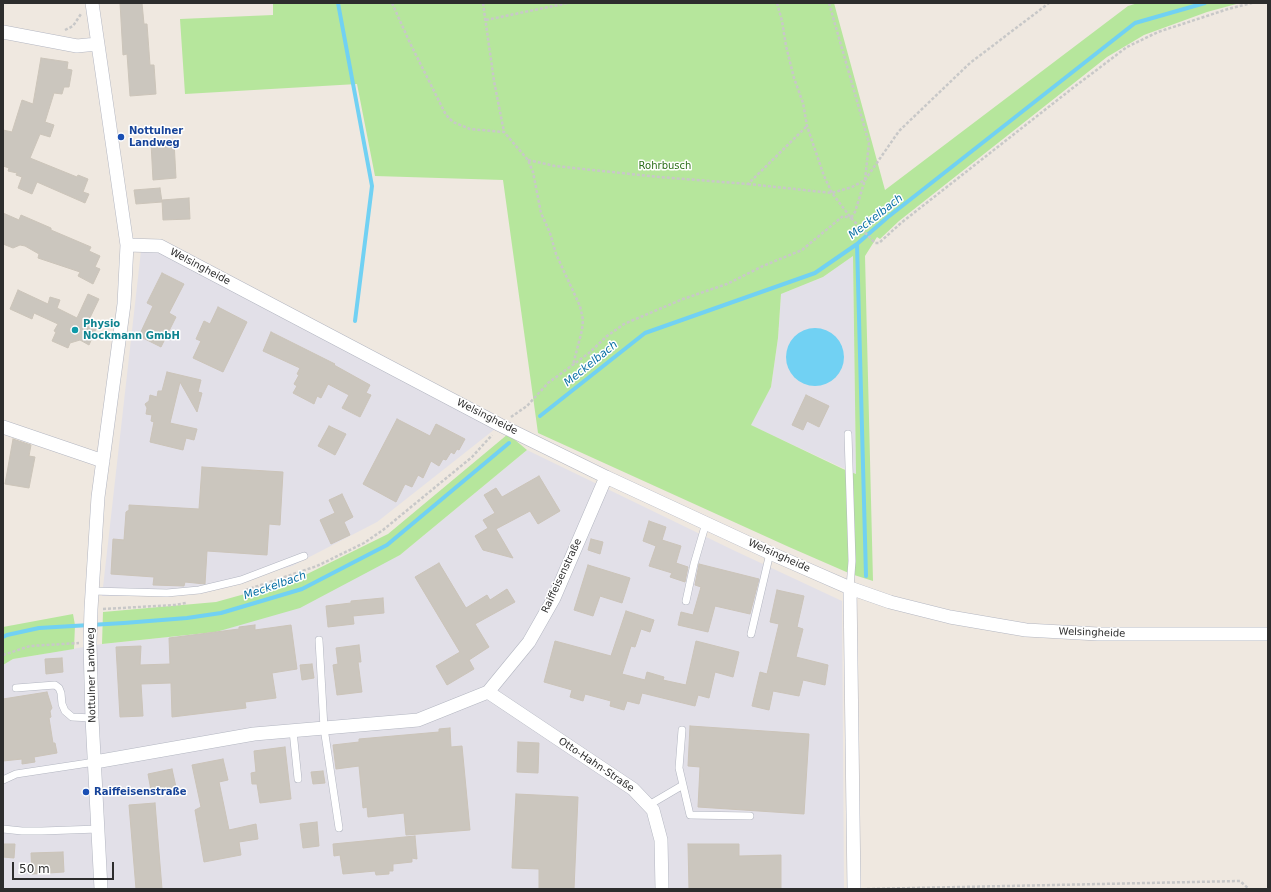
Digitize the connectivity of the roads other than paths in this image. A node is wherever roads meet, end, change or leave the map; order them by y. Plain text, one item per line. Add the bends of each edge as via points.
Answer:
1 (88, 6) edge
2 (3, 32) edge
3 (97, 44) junction
4 (127, 246) junction
5 (3, 427) edge
6 (848, 434) dead end
7 (103, 461) junction
8 (606, 478) junction
9 (706, 522) junction
10 (770, 553) junction
11 (304, 556) dead end
12 (850, 588) junction
13 (92, 591) junction
14 (686, 601) dead end
15 (751, 634) dead end
16 (1268, 634) edge
17 (319, 640) dead end
18 (16, 688) dead end
19 (488, 692) junction
20 (92, 718) junction
21 (324, 728) junction
22 (682, 730) dead end
23 (293, 731) junction
24 (95, 762) junction
25 (298, 779) dead end
26 (3, 780) edge
27 (683, 784) junction
28 (649, 805) junction
29 (750, 816) dead end
30 (339, 828) dead end
31 (3, 829) edge
32 (98, 829) junction
33 (101, 889) edge
34 (662, 889) edge
35 (854, 889) edge

1 - 3 street, Nottulner Landweg
2 - 3 street via 77,46
3 - 4 street, Nottulner Landweg
4 - 7 street, Nottulner Landweg via 124,304
4 - 8 street, Welsingheide via 160,246
5 - 7 street
6 - 12 lane via 852,561
7 - 13 street, Nottulner Landweg
8 - 9 street, Welsingheide
8 - 19 street, Raiffeisenstraße via 554,598 529,642
9 - 10 street, Welsingheide
9 - 14 lane
10 - 12 street, Welsingheide
10 - 15 lane
11 - 13 lane via 241,580 199,590 167,593
12 - 16 street, Welsingheide via 932,613 1026,630 1098,634
12 - 35 street
13 - 20 street, Nottulner Landweg
17 - 21 lane
18 - 20 lane via 55,685 62,693 65,711 72,717
19 - 21 street, Raiffeisenstraße via 418,720
19 - 28 street, Otto-Hahn-Straße via 633,789
20 - 24 street, Nottulner Landweg
21 - 23 street, Raiffeisenstraße
21 - 30 lane
22 - 27 lane via 678,768
23 - 24 street, Raiffeisenstraße via 254,734
23 - 25 lane
24 - 26 lane via 16,774
24 - 32 street, Nottulner Landweg
27 - 28 lane
27 - 29 lane via 690,814
28 - 34 street, Otto-Hahn-Straße via 653,810 661,840
31 - 32 lane
32 - 33 street, Nottulner Landweg

